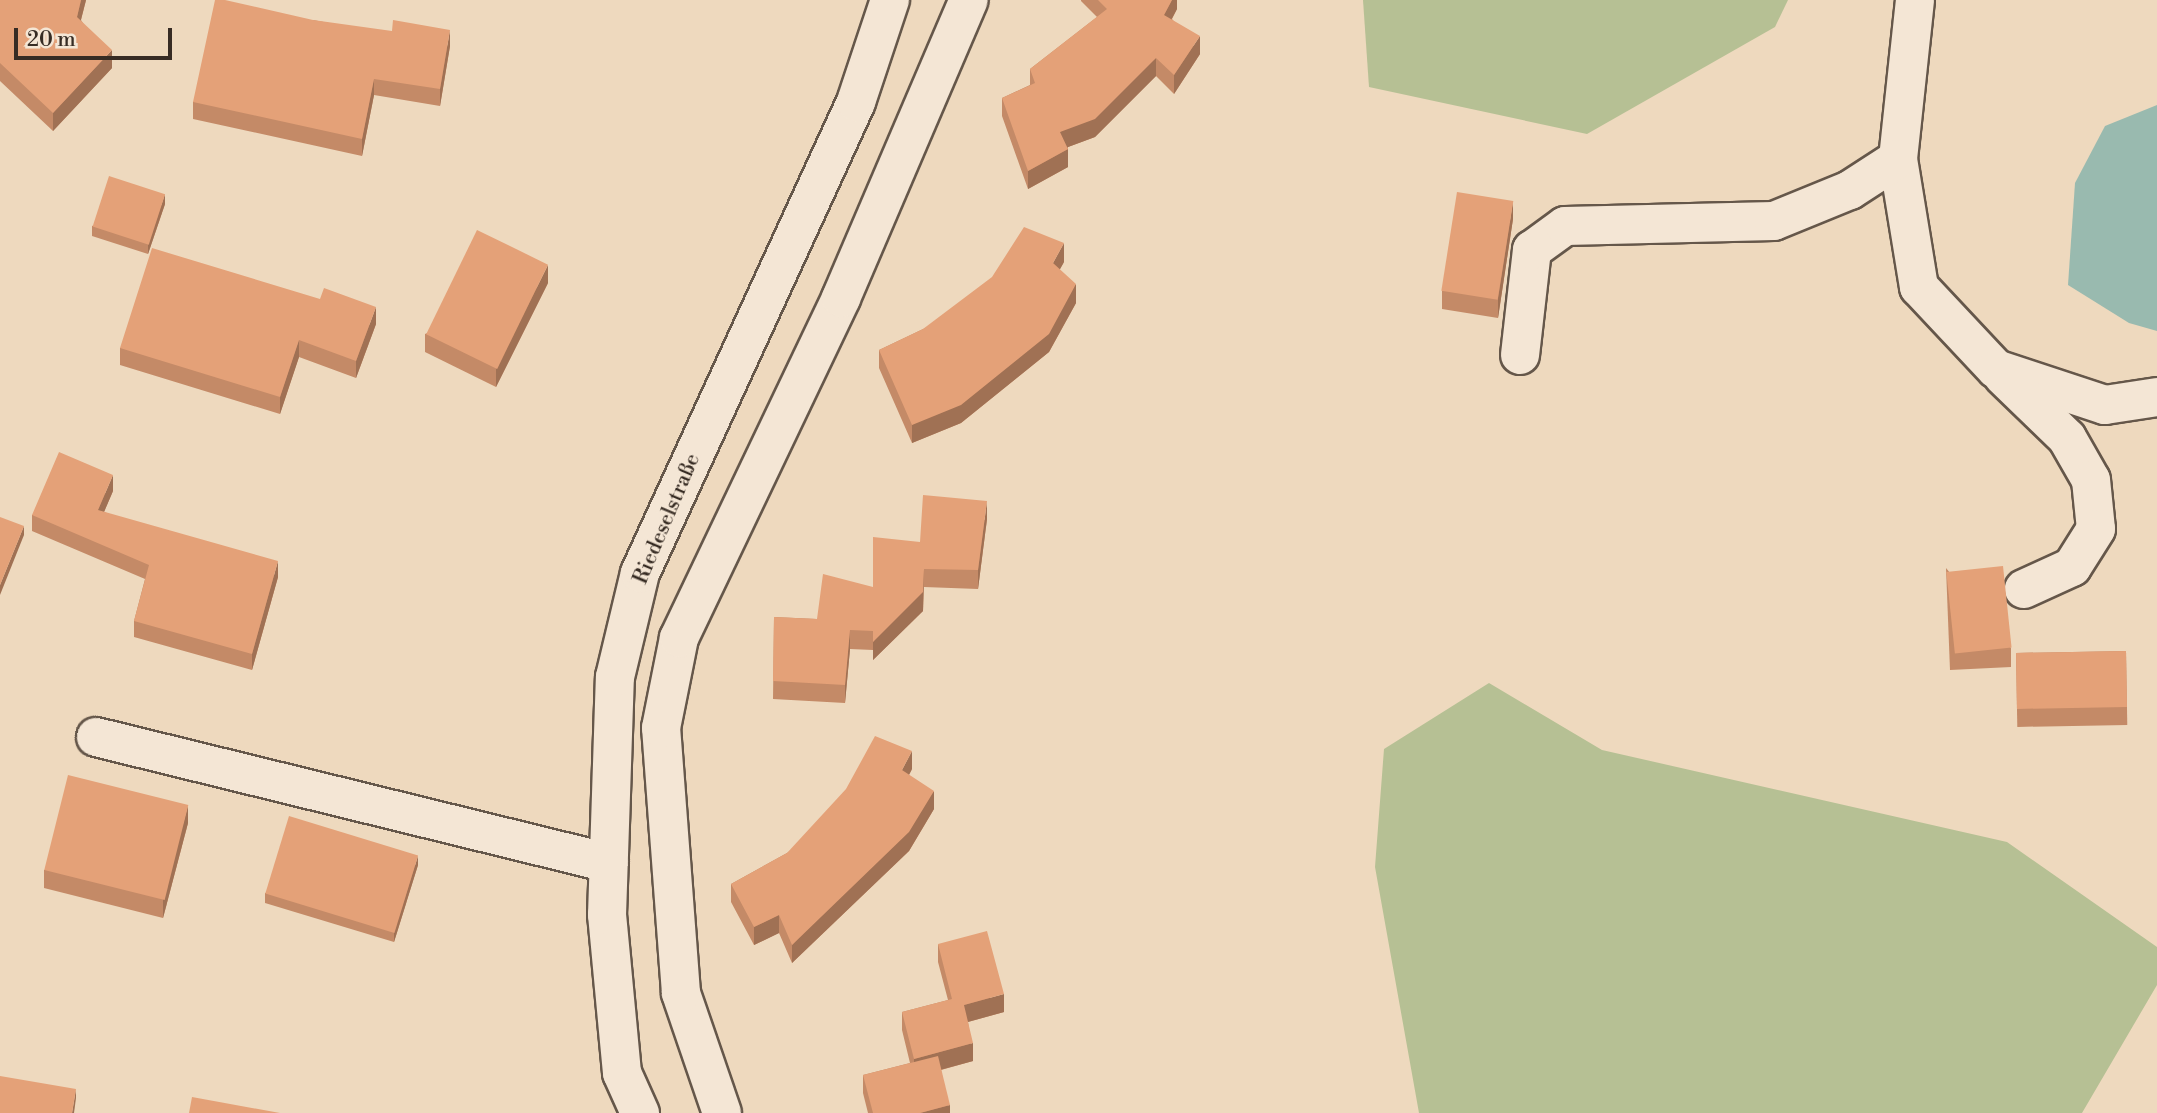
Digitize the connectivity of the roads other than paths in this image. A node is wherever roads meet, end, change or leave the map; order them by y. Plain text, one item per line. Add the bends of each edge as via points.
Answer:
1 (890, 0) edge
2 (969, 0) edge
3 (1915, 0) edge
4 (1898, 159) junction
5 (1520, 355) dead end
6 (1996, 369) junction
7 (2157, 397) edge
8 (2024, 589) dead end
9 (96, 737) dead end
10 (609, 863) junction
11 (640, 1113) edge
12 (722, 1113) edge

1 - 10 street, Riedeselstraße via 856,102 640,573 615,677
2 - 12 street via 841,298 679,638 661,728 681,992
3 - 4 street
4 - 5 street via 1850,190 1774,221 1565,226 1532,250
4 - 6 street via 1919,287
6 - 7 street via 2105,405
6 - 8 street via 2067,438 2091,480 2096,529 2072,567
9 - 10 street
10 - 11 street, Riedeselstraße via 607,915 622,1073

